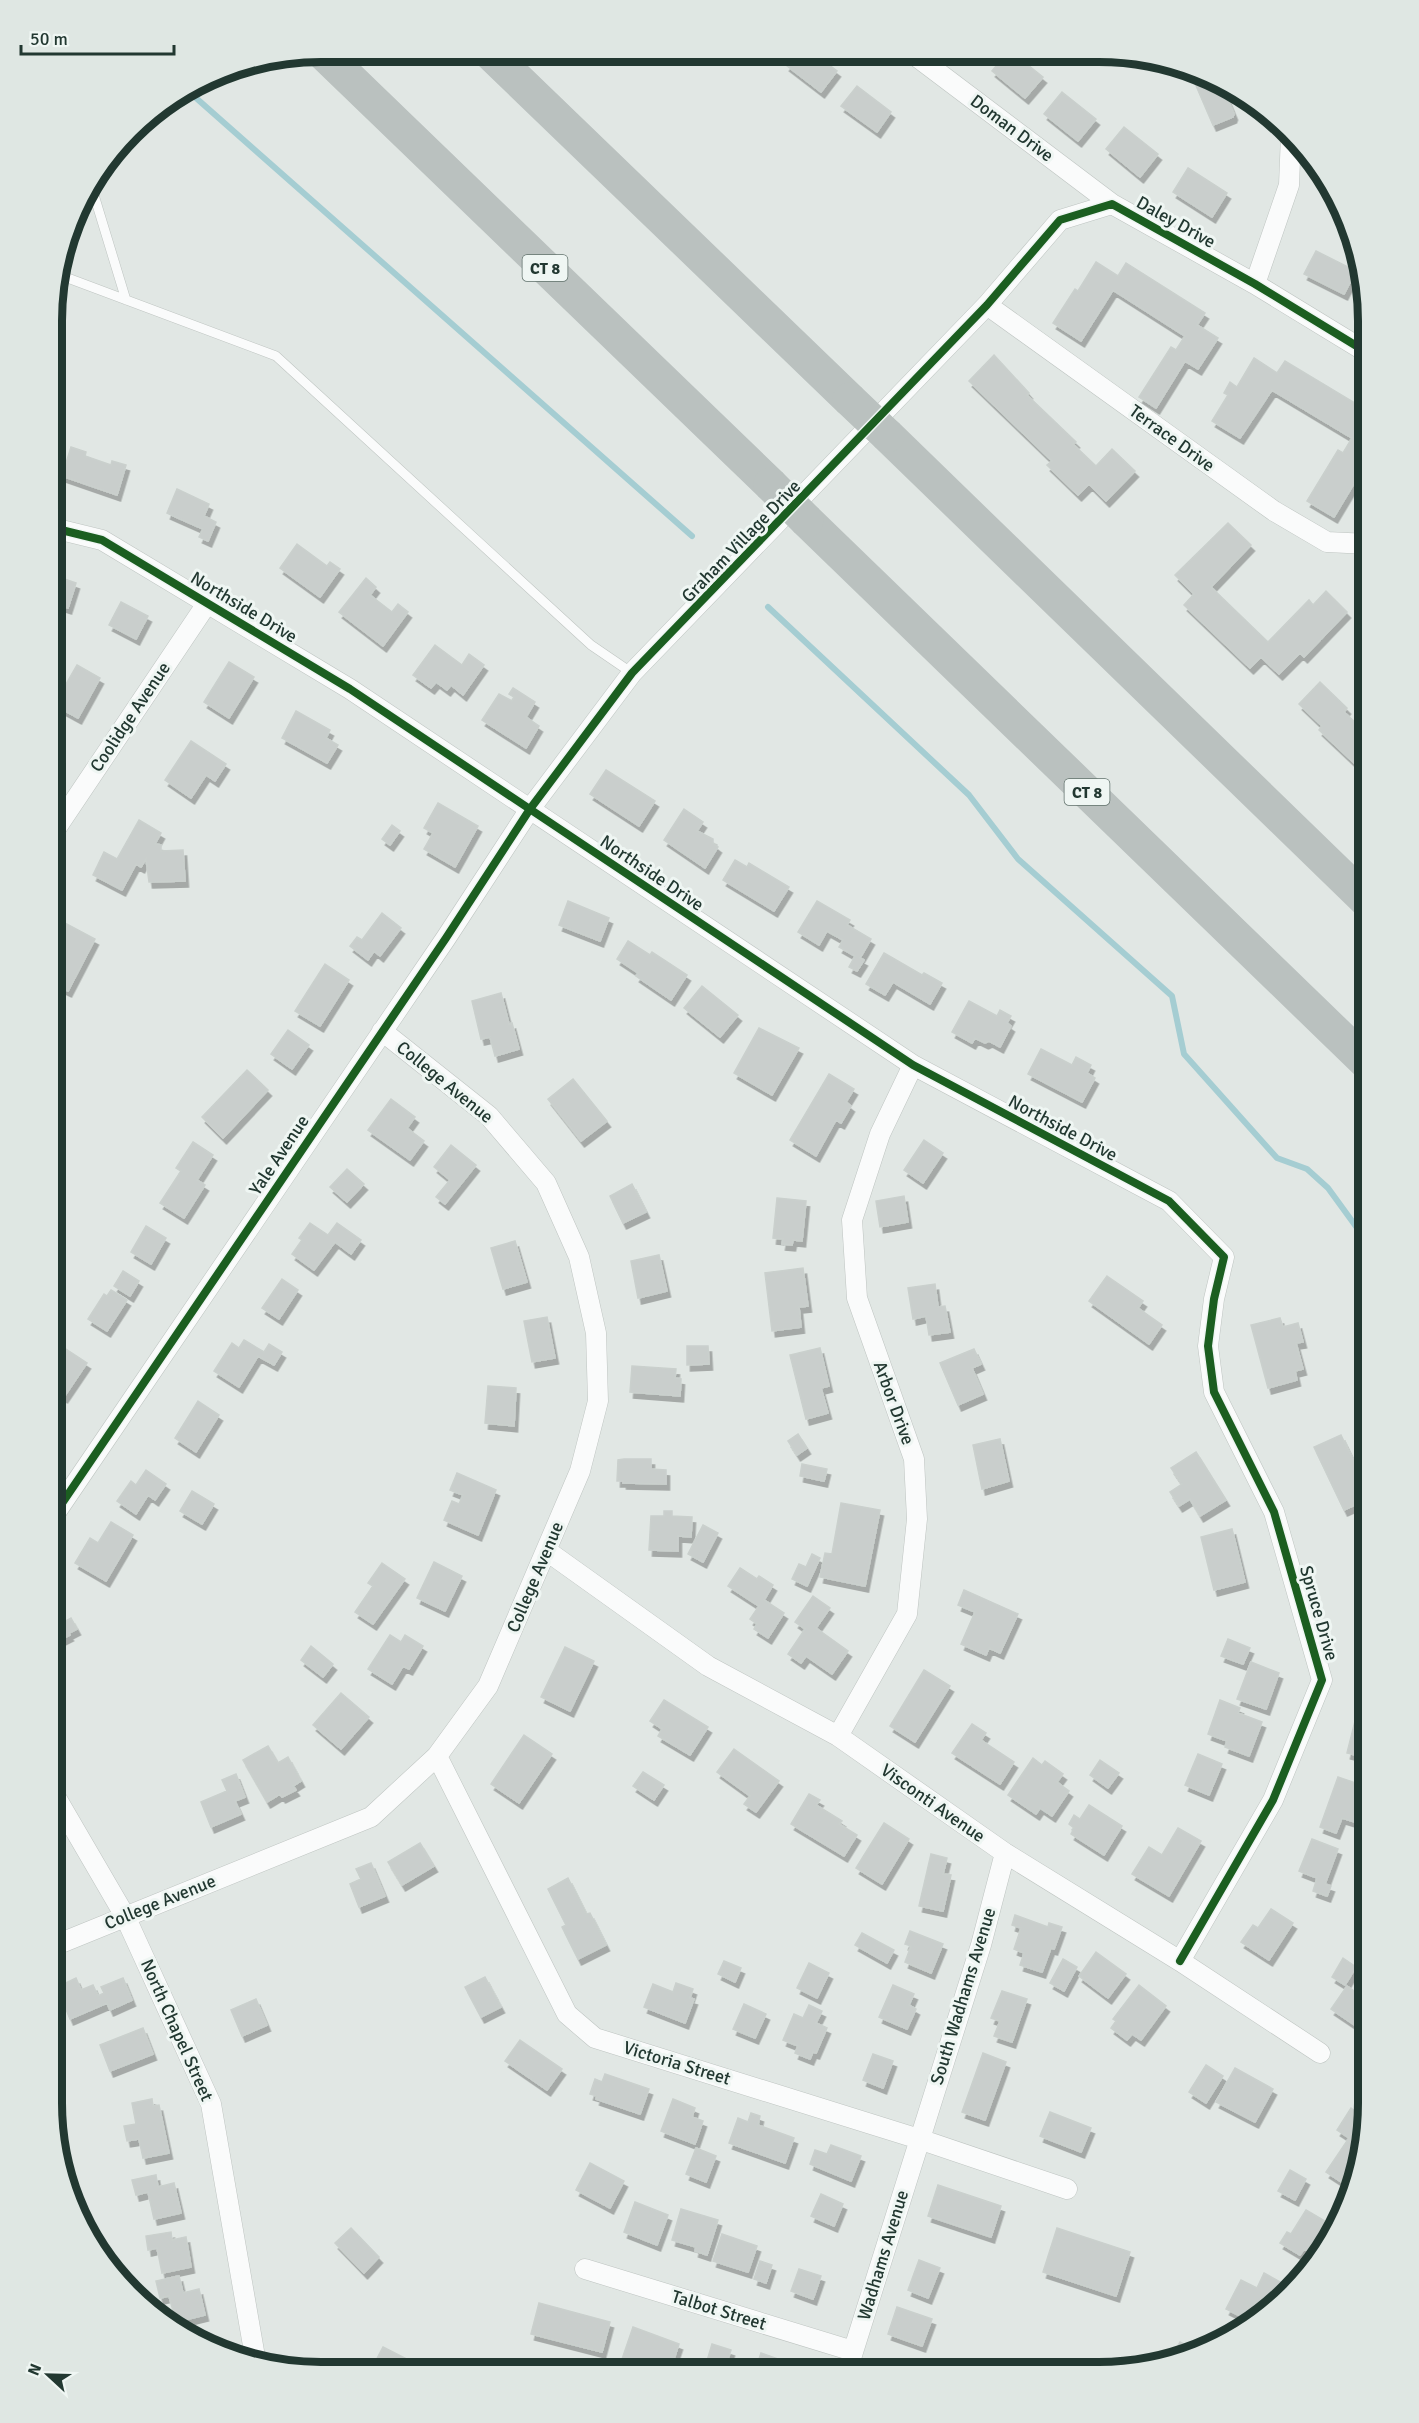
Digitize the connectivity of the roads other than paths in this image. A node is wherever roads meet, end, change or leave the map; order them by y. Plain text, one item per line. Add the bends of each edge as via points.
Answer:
1 (332, 62) edge
2 (499, 62) edge
3 (924, 62) edge
4 (1291, 147) edge
5 (95, 194) edge
6 (1112, 204) junction
7 (65, 277) edge
8 (1256, 284) junction
9 (126, 300) junction
10 (987, 305) junction
11 (1358, 347) edge
12 (62, 530) edge
13 (1358, 544) edge
14 (208, 602) junction
15 (632, 673) junction
16 (530, 809) junction
17 (62, 820) edge
18 (1358, 892) edge
19 (382, 1031) junction
20 (1358, 1054) edge
21 (913, 1065) junction
22 (1224, 1257) joint
23 (62, 1503) edge
24 (547, 1551) junction
25 (838, 1736) junction
26 (436, 1756) junction
27 (62, 1808) edge
28 (1005, 1853) junction
29 (125, 1916) junction
30 (62, 1942) edge
31 (1180, 1962) junction
32 (1320, 2053) dead end
33 (919, 2139) junction
34 (1067, 2189) dead end
35 (585, 2269) dead end
36 (853, 2351) junction
37 (255, 2353) edge
38 (850, 2362) edge

1 - 20 highway, CT 8, bridge
2 - 18 highway, bridge
3 - 6 street, Doman Drive
4 - 8 street via 1289,185
5 - 9 lane
6 - 8 street, Daley Drive
6 - 10 street, Daley Drive via 1060,220
7 - 9 lane
8 - 11 street, Daley Drive
9 - 15 lane via 276,356 591,645
10 - 13 street, Terrace Drive via 1274,511 1327,542
10 - 15 street, Graham Village Drive
12 - 14 street, Northside Drive via 102,540
14 - 16 street, Northside Drive via 350,689
14 - 17 street, Coolidge Avenue
15 - 16 street, Graham Village Drive
16 - 19 street, Yale Avenue
16 - 21 street, Northside Drive
19 - 23 street, Yale Avenue
19 - 24 street, College Avenue via 489,1116 546,1184 579,1257 596,1333 598,1401 580,1471
21 - 22 street, Northside Drive via 1169,1201
21 - 25 street, Arbor Drive via 880,1134 852,1220 857,1298 914,1459 917,1519 907,1614
22 - 31 street, Spruce Drive via 1208,1346 1214,1392 1274,1512 1322,1680 1273,1800
24 - 25 street, Visconti Avenue via 708,1665
24 - 26 street, College Avenue via 488,1686
25 - 28 street, Visconti Avenue
26 - 29 street, College Avenue via 371,1817
26 - 33 street, Victoria Street via 567,2014 595,2038
27 - 29 street, North Chapel Street
28 - 31 street, Visconti Avenue
28 - 33 street, South Wadhams Avenue via 981,1945
29 - 30 street, College Avenue
29 - 37 street, North Chapel Street via 211,2104
31 - 32 street, Visconti Avenue
33 - 34 street, Victoria Street
33 - 36 street, Wadhams Avenue
35 - 36 street, Talbot Street
36 - 38 street, Wadhams Avenue

